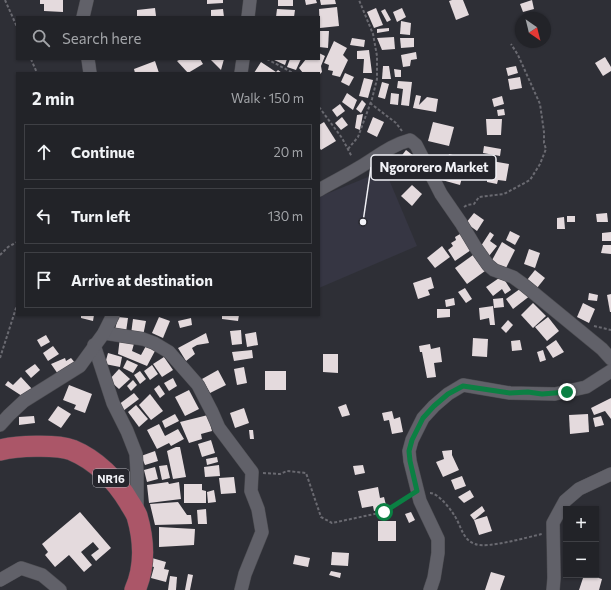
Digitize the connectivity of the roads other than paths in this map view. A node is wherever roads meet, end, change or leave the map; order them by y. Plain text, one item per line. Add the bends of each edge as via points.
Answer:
1 (86, 0) edge
2 (250, 0) edge
3 (83, 16) edge
4 (248, 16) edge
5 (88, 60) edge
6 (243, 60) edge
7 (90, 72) edge
8 (241, 72) edge
9 (320, 189) edge
10 (112, 316) edge
11 (104, 333) junction
12 (94, 345) junction
13 (611, 359) edge
14 (611, 371) edge
15 (0, 425) edge
16 (0, 450) edge
17 (611, 474) edge
18 (137, 514) junction
19 (0, 580) edge
20 (60, 590) edge
21 (135, 590) edge
22 (241, 590) edge
23 (430, 590) edge
24 (553, 590) edge

1 - 3 street
2 - 4 street
5 - 7 street
6 - 8 street
9 - 13 street via 358,169 387,149 410,140 416,145 441,194 476,248 494,270 524,285
10 - 11 street
11 - 12 street
11 - 22 street via 143,339 169,352 198,385 219,428 252,472 251,491 258,509 262,532
12 - 15 street via 80,366 24,401
12 - 18 street via 113,403 136,454
14 - 23 street via 586,387 555,394 510,393 463,386 448,394 423,418 409,451 419,496 438,539 438,553
16 - 18 main road, NR16 via 10,447 44,446 71,450 90,460 108,475 120,487
17 - 24 street via 579,489 565,501 553,523
18 - 21 main road, NR16 via 143,555 140,579
19 - 20 street via 21,568 42,575

